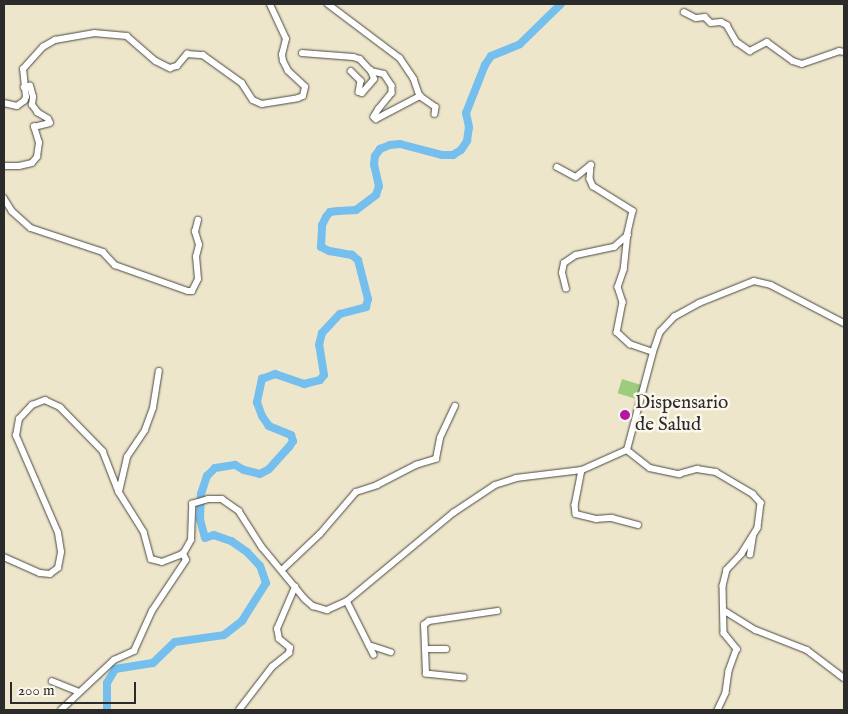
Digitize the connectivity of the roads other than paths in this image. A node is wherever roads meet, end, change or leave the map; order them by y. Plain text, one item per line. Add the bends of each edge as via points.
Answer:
1 (270, 4) edge
2 (328, 4) edge
3 (684, 12) dead end
4 (844, 52) edge
5 (302, 53) dead end
6 (351, 71) dead end
7 (371, 71) junction
8 (24, 88) junction
9 (420, 96) junction
10 (4, 103) edge
11 (435, 114) dead end
12 (4, 166) edge
13 (557, 167) dead end
14 (4, 198) edge
15 (198, 220) dead end
16 (628, 234) junction
17 (566, 289) dead end
18 (844, 323) edge
19 (653, 352) junction
20 (159, 371) dead end
21 (455, 406) dead end
22 (627, 450) junction
23 (582, 470) junction
24 (119, 492) junction
25 (638, 525) dead end
26 (753, 536) junction
27 (183, 554) junction
28 (750, 555) dead end
29 (4, 557) edge
30 (282, 570) junction
31 (295, 587) junction
32 (347, 601) junction
33 (497, 611) dead end
34 (725, 611) junction
35 (368, 644) junction
36 (446, 649) dead end
37 (425, 650) junction
38 (391, 652) dead end
39 (374, 654) dead end
40 (464, 678) dead end
41 (844, 678) edge
42 (52, 681) dead end
43 (80, 692) junction
44 (61, 710) edge
45 (239, 710) edge
46 (718, 710) edge

1 - 8 street via 286,39 283,61 305,87 303,96 298,98 262,104 253,100 242,82 203,54 187,54 177,66 170,68 156,61 127,36 94,33 55,40 43,47 23,69
2 - 9 street via 400,58 414,79
3 - 4 street via 696,18 705,17 711,24 721,22 727,25 737,42 750,51 767,42 802,64
5 - 7 street via 353,57
6 - 7 street via 361,81 359,92 362,93 374,79
7 - 9 street via 384,74 392,86 392,93 374,117 376,119
8 - 10 street via 26,97 22,104 11,106
8 - 12 street via 30,86 32,105 50,123 34,127 39,143 37,157 32,163
9 - 11 street via 436,107
13 - 16 street via 576,177 592,165 590,179 593,186 633,211
14 - 15 street via 12,211 31,228 103,252 115,265 188,291 192,291 198,279
16 - 17 street via 614,247 576,255 564,262 562,273
16 - 19 street via 624,270 618,287 623,302 617,332 630,344
18 - 19 street via 771,285 754,281 699,303 674,317 660,332
19 - 22 street
20 - 24 street via 153,408 145,430 127,457
21 - 30 street via 440,438 436,459 356,492 320,534
22 - 23 street
22 - 26 street via 650,468 679,474 708,470 753,494 761,505 760,521
23 - 25 street via 576,514
23 - 32 street via 516,478 495,484 454,513
24 - 27 street via 144,532 151,559 162,562
24 - 29 street via 104,451 60,407 45,400 32,405 19,420 16,436 58,533 61,552 58,568 50,574 40,573
26 - 28 street
26 - 34 street via 727,570 723,586
27 - 30 street via 190,540 192,504 222,498 239,511
27 - 43 street via 186,560 152,611 134,651 114,660
30 - 31 street
31 - 32 street via 319,609 327,610
31 - 45 street via 277,629 280,640 290,648 289,653 272,666
32 - 35 street
33 - 37 street via 428,621 424,625
34 - 41 street via 756,630 807,650
34 - 46 street via 724,633 736,649 726,693
35 - 38 street
35 - 39 street
36 - 37 street
37 - 40 street via 426,674
42 - 43 street
43 - 44 street

